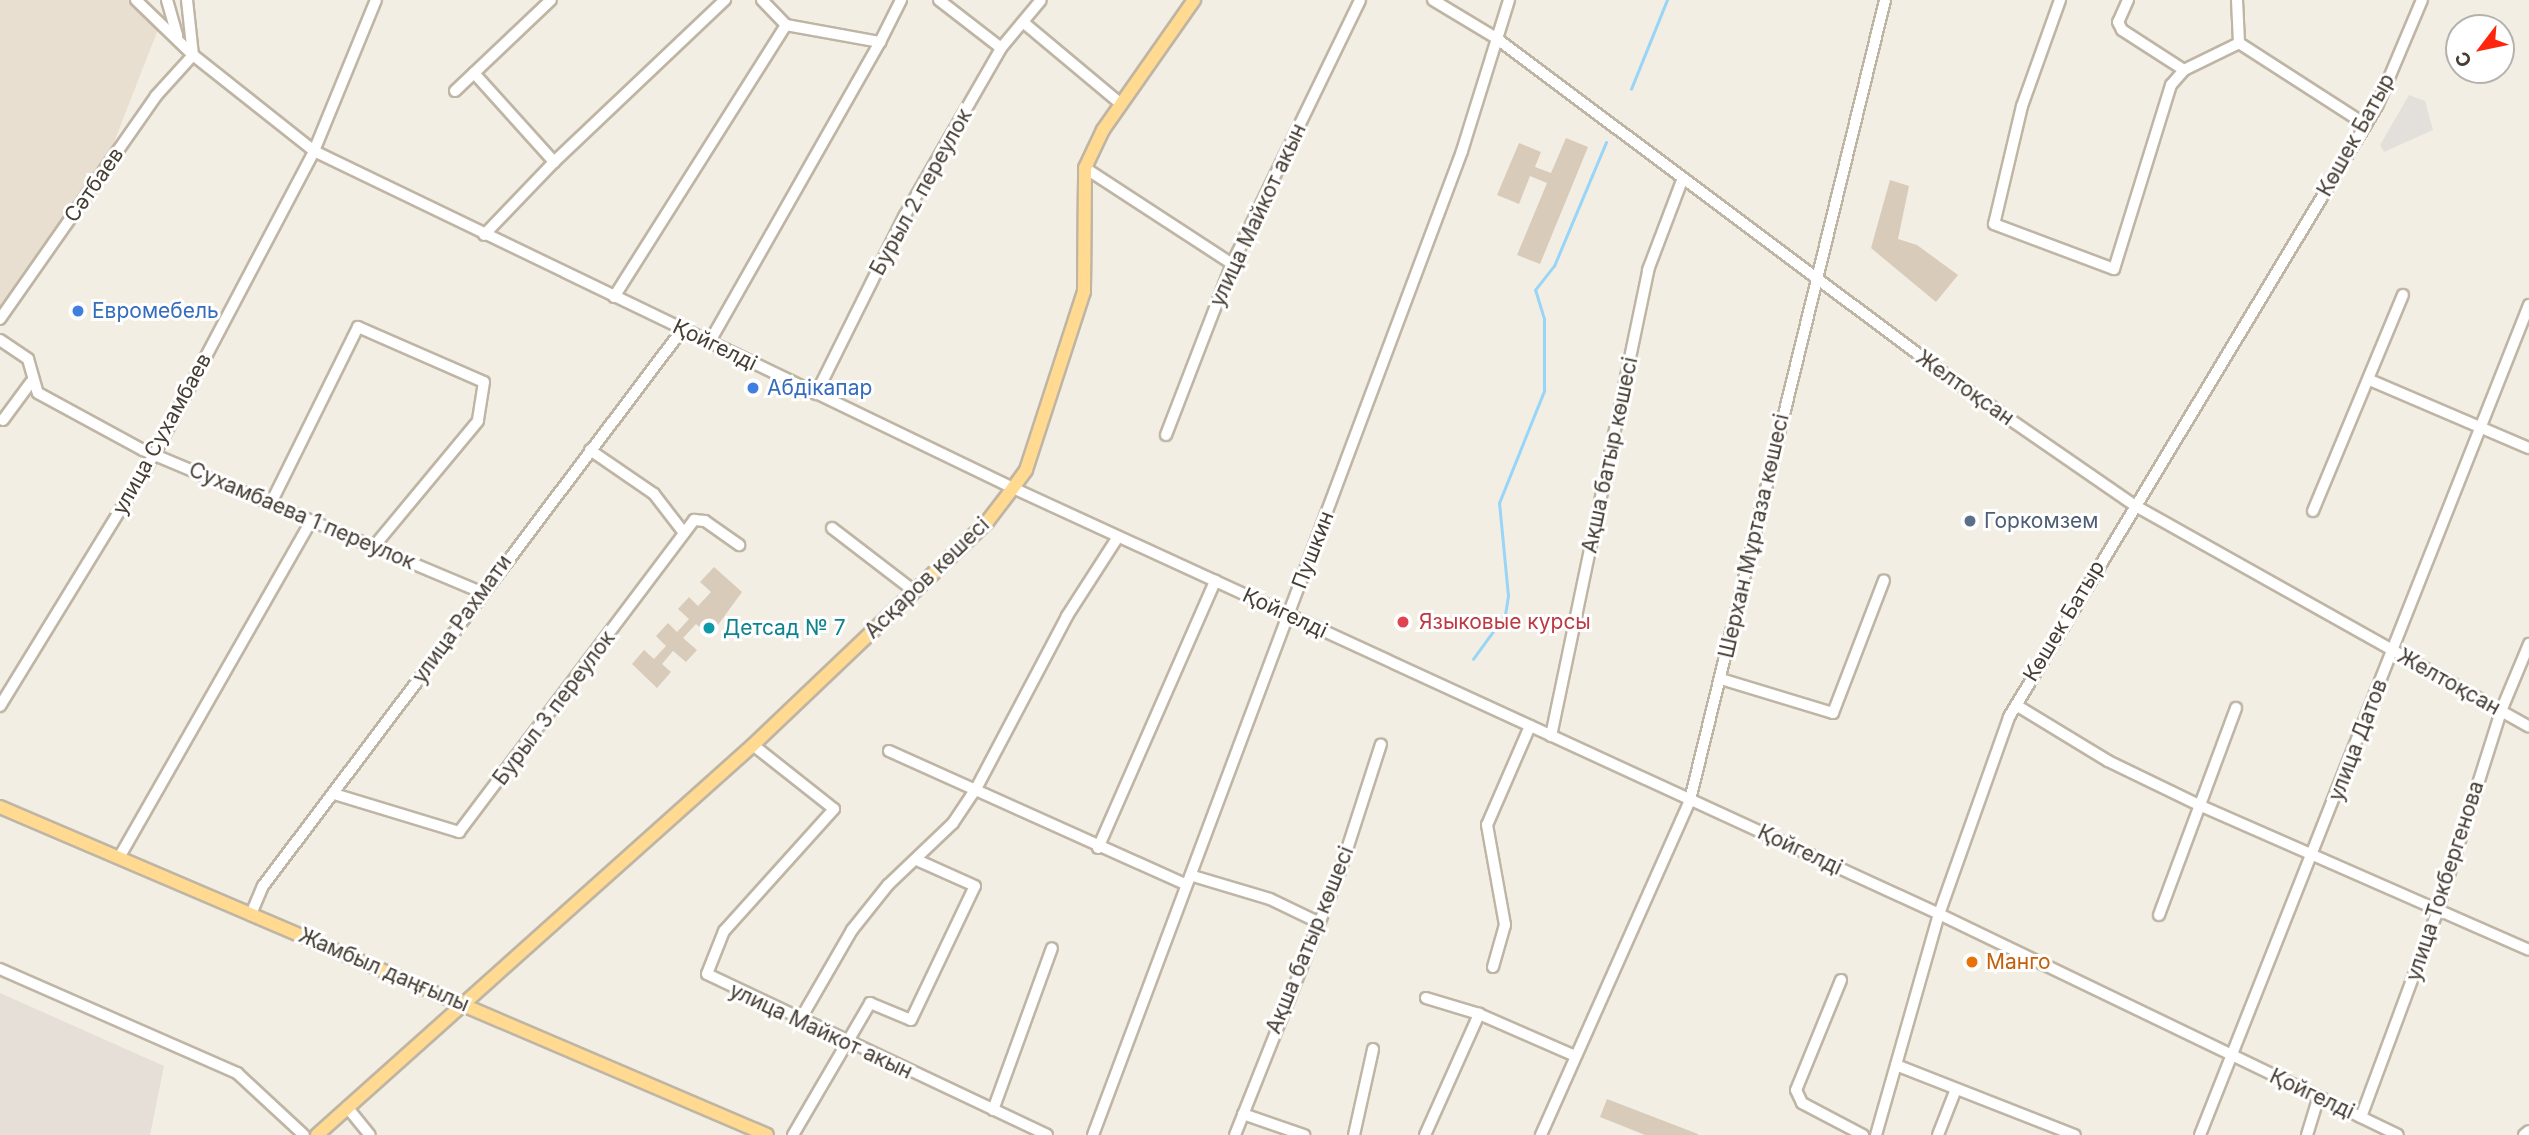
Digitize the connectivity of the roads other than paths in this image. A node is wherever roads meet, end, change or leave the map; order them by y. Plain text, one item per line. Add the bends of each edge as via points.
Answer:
1 (135, 0) edge
2 (166, 0) edge
3 (187, 0) edge
4 (376, 0) edge
5 (551, 0) edge
6 (725, 0) edge
7 (762, 0) edge
8 (901, 0) edge
9 (939, 0) edge
10 (1041, 0) edge
11 (1194, 0) edge
12 (1360, 0) edge
13 (1433, 0) edge
14 (1509, 0) edge
15 (1885, 0) edge
16 (2060, 0) edge
17 (2128, 0) edge
18 (2237, 0) edge
19 (2422, 0) edge
20 (1023, 22) junction
21 (786, 25) junction
22 (177, 37) junction
23 (1496, 38) junction
24 (880, 42) junction
25 (2239, 43) junction
26 (1001, 48) junction
27 (193, 55) junction
28 (2184, 70) junction
29 (474, 73) junction
30 (455, 91) dead end
31 (1121, 104) junction
32 (2366, 125) junction
33 (314, 151) junction
34 (554, 162) junction
35 (1085, 168) junction
36 (1683, 178) junction
37 (484, 235) junction
38 (1232, 264) junction
39 (1814, 277) junction
40 (2403, 295) dead end
41 (614, 297) junction
42 (2529, 305) edge
43 (0, 318) edge
44 (682, 330) junction
45 (0, 340) edge
46 (709, 343) junction
47 (2370, 380) junction
48 (31, 382) junction
49 (816, 394) junction
50 (3, 420) dead end
51 (2482, 429) junction
52 (1166, 435) dead end
53 (2529, 448) edge
54 (590, 450) junction
55 (154, 455) junction
56 (1013, 488) junction
57 (272, 501) junction
58 (2134, 505) junction
59 (2312, 511) dead end
60 (311, 521) junction
61 (832, 528) dead end
62 (684, 533) junction
63 (1118, 537) junction
64 (374, 545) junction
65 (739, 545) dead end
66 (1884, 580) dead end
67 (1215, 581) junction
68 (914, 591) junction
69 (481, 592) junction
70 (1288, 614) junction
71 (2529, 644) edge
72 (2392, 650) junction
73 (1721, 678) junction
74 (2016, 705) junction
75 (0, 706) edge
76 (2236, 708) dead end
77 (2501, 711) junction
78 (1530, 726) junction
79 (2529, 727) edge
80 (1551, 736) junction
81 (1381, 744) dead end
82 (753, 745) junction
83 (890, 751) dead end
84 (977, 787) junction
85 (334, 793) junction
86 (1690, 800) junction
87 (2199, 805) junction
88 (0, 807) edge
89 (1098, 848) junction
90 (120, 856) junction
91 (2313, 856) junction
92 (918, 860) junction
93 (1189, 880) junction
94 (2437, 913) junction
95 (251, 914) junction
96 (1939, 914) junction
97 (2159, 915) dead end
98 (1318, 922) junction
99 (1052, 948) dead end
100 (2529, 950) edge
101 (1493, 967) dead end
102 (0, 969) edge
103 (1842, 980) dead end
104 (1426, 998) dead end
105 (461, 1003) junction
106 (1479, 1014) junction
107 (800, 1020) junction
108 (843, 1042) junction
109 (1373, 1049) dead end
110 (1575, 1056) junction
111 (2230, 1056) junction
112 (1896, 1065) junction
113 (1956, 1089) junction
114 (2318, 1098) junction
115 (348, 1107) junction
116 (993, 1110) junction
117 (1243, 1114) junction
118 (2361, 1117) junction
119 (2529, 1131) edge
120 (2070, 1134) edge
121 (304, 1135) edge
122 (317, 1135) edge
123 (370, 1135) edge
124 (767, 1135) edge
125 (793, 1135) edge
126 (1047, 1135) edge
127 (1093, 1135) edge
128 (1235, 1135) edge
129 (1304, 1135) edge
130 (1354, 1135) edge
131 (1424, 1135) edge
132 (1541, 1135) edge
133 (1863, 1135) edge
134 (1876, 1135) edge
135 (1938, 1135) edge
136 (2200, 1135) edge
137 (2307, 1135) edge
138 (2398, 1135) edge
139 (2525, 1135) edge

1 - 22 street, Қойгелді
2 - 22 street
3 - 27 street
4 - 33 street, улица Сухамбаев
5 - 29 street
6 - 34 street
7 - 21 street
8 - 24 street
9 - 26 street
10 - 20 street, Бурыл 2 переулок
11 - 31 main road, Асқаров көшесі
12 - 38 street, улица Майкот акын
13 - 23 street, Желтоқсан
14 - 23 street, Пушкин
15 - 39 street, Шерхан Мұртаза көшесі
16 - 28 street via 2022,106 1993,223 2114,269 2171,85
17 - 28 street via 2119,22 2122,30
18 - 25 street
19 - 32 street, Көшек Батыр
20 - 26 street, Бурыл 2 переулок
20 - 31 street
21 - 24 street
21 - 41 street
22 - 27 street, Қойгелді
23 - 36 street, Желтоқсан
23 - 70 street, Пушкин via 1462,151
24 - 46 street
25 - 28 street
25 - 32 street
26 - 49 street, Бурыл 2 переулок via 904,217
27 - 33 street, Қойгелді
27 - 43 street, Сәтбаев via 156,96
29 - 30 street
29 - 34 street
31 - 35 main road, Асқаров көшесі
32 - 58 street, Көшек Батыр
33 - 37 street, Қойгелді
33 - 55 street, улица Сухамбаев
34 - 37 street
35 - 38 street
35 - 56 main road, Асқаров көшесі via 1084,292 1026,470
36 - 39 street, Желтоқсан
36 - 80 street, Ақша батыр көшесі via 1648,270
37 - 41 street, Қойгелді
38 - 52 street, улица Майкот акын
39 - 58 street, Желтоқсан
39 - 73 street, Шерхан Мұртаза көшесі
40 - 47 street
41 - 44 street, Қойгелді
42 - 51 street, улица Датов
44 - 46 street, Қойгелді
44 - 54 street, улица Рахмати
45 - 48 street, Сухамбаева 1 переулок via 28,359
46 - 49 street, Қойгелді
47 - 51 street
47 - 59 street
48 - 50 street
48 - 55 street, Сухамбаева 1 переулок via 60,406
49 - 56 street, Қойгелді
51 - 53 street
51 - 72 street, улица Датов
54 - 62 street via 654,494
54 - 69 street, улица Рахмати
55 - 57 street, Сухамбаева 1 переулок
55 - 75 street, улица Сухамбаев
56 - 63 street, Қойгелді
56 - 68 main road, Асқаров көшесі via 987,522
57 - 60 street, Сухамбаева 1 переулок
57 - 64 street via 358,327 484,382 478,421
58 - 72 street, Желтоқсан
58 - 74 street, Көшек Батыр
60 - 64 street, Сухамбаева 1 переулок
60 - 90 street
61 - 68 street
62 - 65 street via 698,519
62 - 85 street, Бурыл 3 переулок via 462,830
63 - 67 street, Қойгелді
63 - 84 street via 1067,616
64 - 69 street, Сухамбаева 1 переулок
66 - 73 street via 1833,713
67 - 70 street, Қойгелді
67 - 89 street
68 - 82 main road, Асқаров көшесі
69 - 85 street, улица Рахмати
70 - 78 street, Қойгелді
70 - 93 street, Пушкин
71 - 77 street, улица Токбергенова
72 - 77 street, Желтоқсан
72 - 91 street, улица Датов
73 - 86 street, Шерхан Мұртаза көшесі
74 - 87 street via 2108,761
74 - 96 street, Көшек Батыр
76 - 87 street
77 - 79 street, Желтоқсан
77 - 94 street, улица Токбергенова
78 - 80 street, Қойгелді
78 - 101 street via 1487,825 1505,925
80 - 86 street, Қойгелді
81 - 98 street, Ақша батыр көшесі
82 - 105 main road, Асқаров көшесі
82 - 107 street, улица Майкот акын via 834,809 724,931 708,974
83 - 84 street
84 - 89 street
84 - 92 street
85 - 95 street, улица Рахмати via 263,886
86 - 96 street, Қойгелді
86 - 110 street, Шерхан Мұртаза көшесі
87 - 91 street
87 - 97 street
88 - 90 main road, Жамбыл даңғылы
89 - 93 street
90 - 95 main road, Жамбыл даңғылы
91 - 94 street
91 - 111 street, улица Датов
92 - 107 street via 888,885 852,930
92 - 108 street via 975,886 911,1020 870,1003
93 - 98 street via 1270,900
93 - 127 street, Пушкин
94 - 100 street
94 - 118 street, улица Токбергенова
95 - 105 main road, Жамбыл даңғылы
96 - 111 street, Қойгелді
96 - 112 street, Көшек Батыр
98 - 117 street, Ақша батыр көшесі
99 - 116 street
102 - 121 street via 237,1073
103 - 133 street via 1796,1090 1817,1113
104 - 106 street
105 - 115 main road, Асқаров көшесі
105 - 124 main road, Жамбыл даңғылы
106 - 110 street
106 - 131 street
107 - 108 street, улица Майкот акын
108 - 116 street, улица Майкот акын
108 - 125 street
109 - 130 street
110 - 132 street, Шерхан Мұртаза көшесі
111 - 114 street, Қойгелді
111 - 136 street, улица Датов
112 - 113 street
112 - 134 street, Көшек Батыр
113 - 120 street
113 - 135 street
114 - 118 street, Қойгелді
114 - 137 street
115 - 122 main road, Асқаров көшесі
115 - 123 street
116 - 126 street, улица Майкот акын
117 - 128 street, Ақша батыр көшесі
117 - 129 street
118 - 138 street, Қойгелді
119 - 139 street

